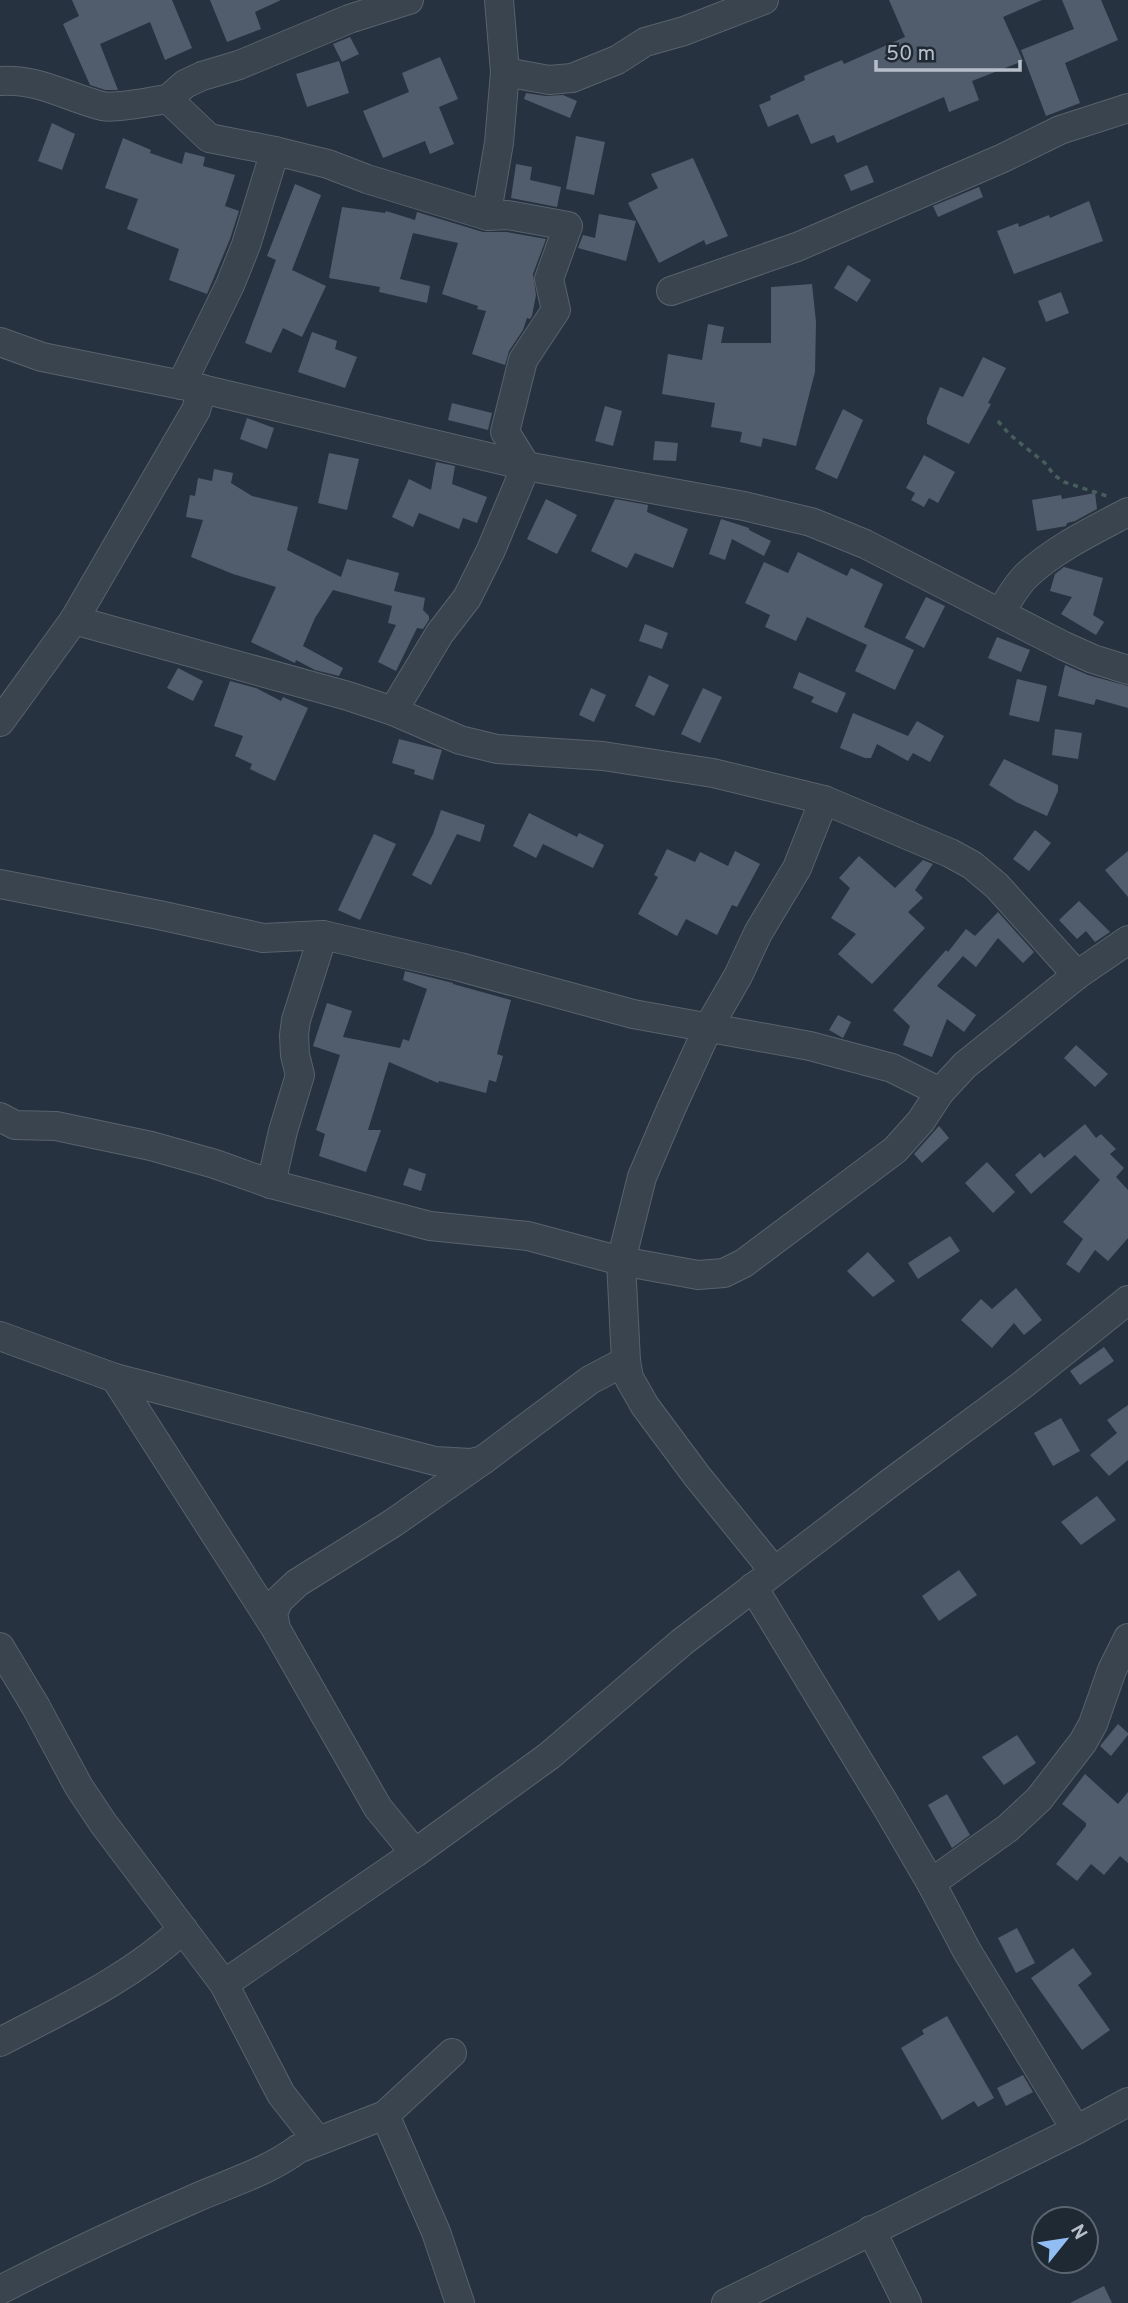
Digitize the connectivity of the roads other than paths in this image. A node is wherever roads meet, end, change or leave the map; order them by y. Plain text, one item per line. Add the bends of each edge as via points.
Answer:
1 (409, 0) edge
2 (499, 0) edge
3 (764, 0) edge
4 (505, 72) junction
5 (0, 81) edge
6 (168, 99) junction
7 (1128, 108) edge
8 (275, 150) junction
9 (488, 216) junction
10 (671, 291) dead end
11 (0, 342) edge
12 (191, 387) junction
13 (526, 466) junction
14 (1124, 506) edge
15 (1000, 612) junction
16 (74, 620) junction
17 (1128, 670) edge
18 (393, 711) junction
19 (0, 722) edge
20 (824, 800) junction
21 (0, 884) edge
22 (324, 935) junction
23 (1128, 940) edge
24 (1077, 975) junction
25 (708, 1028) junction
26 (940, 1092) junction
27 (0, 1117) edge
28 (271, 1184) junction
29 (621, 1261) junction
30 (1128, 1300) edge
31 (0, 1336) edge
32 (626, 1361) junction
33 (115, 1378) junction
34 (483, 1460) junction
35 (763, 1579) junction
36 (276, 1629) junction
37 (1128, 1639) edge
38 (0, 1647) edge
39 (415, 1853) junction
40 (930, 1883) junction
41 (183, 1929) junction
42 (224, 1984) junction
43 (0, 2042) edge
44 (452, 2053) dead end
45 (1128, 2102) edge
46 (385, 2115) junction
47 (1076, 2130) junction
48 (317, 2140) junction
49 (871, 2230) junction
50 (0, 2290) edge
51 (460, 2303) edge
52 (726, 2303) edge
53 (907, 2303) edge

1 - 6 street via 202,76
2 - 4 street
3 - 4 street via 645,42 617,60 572,78
4 - 9 street
5 - 6 street via 42,85 105,107
6 - 8 street via 209,138
7 - 10 street via 1060,130 797,247
8 - 9 street
8 - 12 street via 242,255 212,322
9 - 13 street via 568,226 549,279 556,310 523,360 505,432
11 - 12 street via 42,357
12 - 13 street
12 - 16 street via 196,410
13 - 15 street via 811,522
13 - 18 street via 467,598
14 - 15 street via 1026,577
15 - 17 street via 1074,650
16 - 18 street
16 - 19 street
18 - 20 street via 460,740 497,749 603,756 713,773
20 - 24 street via 972,865 997,886
20 - 25 street via 797,868
21 - 22 street via 263,938
22 - 25 street via 633,1014
22 - 28 street via 296,1020 295,1055 300,1075
23 - 24 street
24 - 26 street via 965,1065
25 - 26 street via 810,1046 892,1068
25 - 29 street via 642,1177
26 - 29 street via 895,1150 724,1273 698,1275
27 - 28 street via 15,1125 56,1126 151,1146
28 - 29 street via 430,1226 528,1236
29 - 32 street
30 - 35 street via 1021,1387
31 - 33 street
32 - 34 street via 590,1380
32 - 35 street via 645,1406 697,1476
33 - 34 street via 435,1461
33 - 36 street
34 - 36 street via 297,1583 273,1613
35 - 39 street via 549,1756
35 - 40 street
36 - 39 street via 378,1808
37 - 40 street via 1093,1724 1039,1800
38 - 41 street via 79,1787
39 - 42 street
40 - 47 street
41 - 42 street
41 - 43 street via 118,1977
42 - 48 street via 281,2094
44 - 46 street
45 - 47 street
46 - 48 street
46 - 51 street via 436,2232
47 - 49 street
48 - 50 street via 254,2174
49 - 52 street
49 - 53 street

